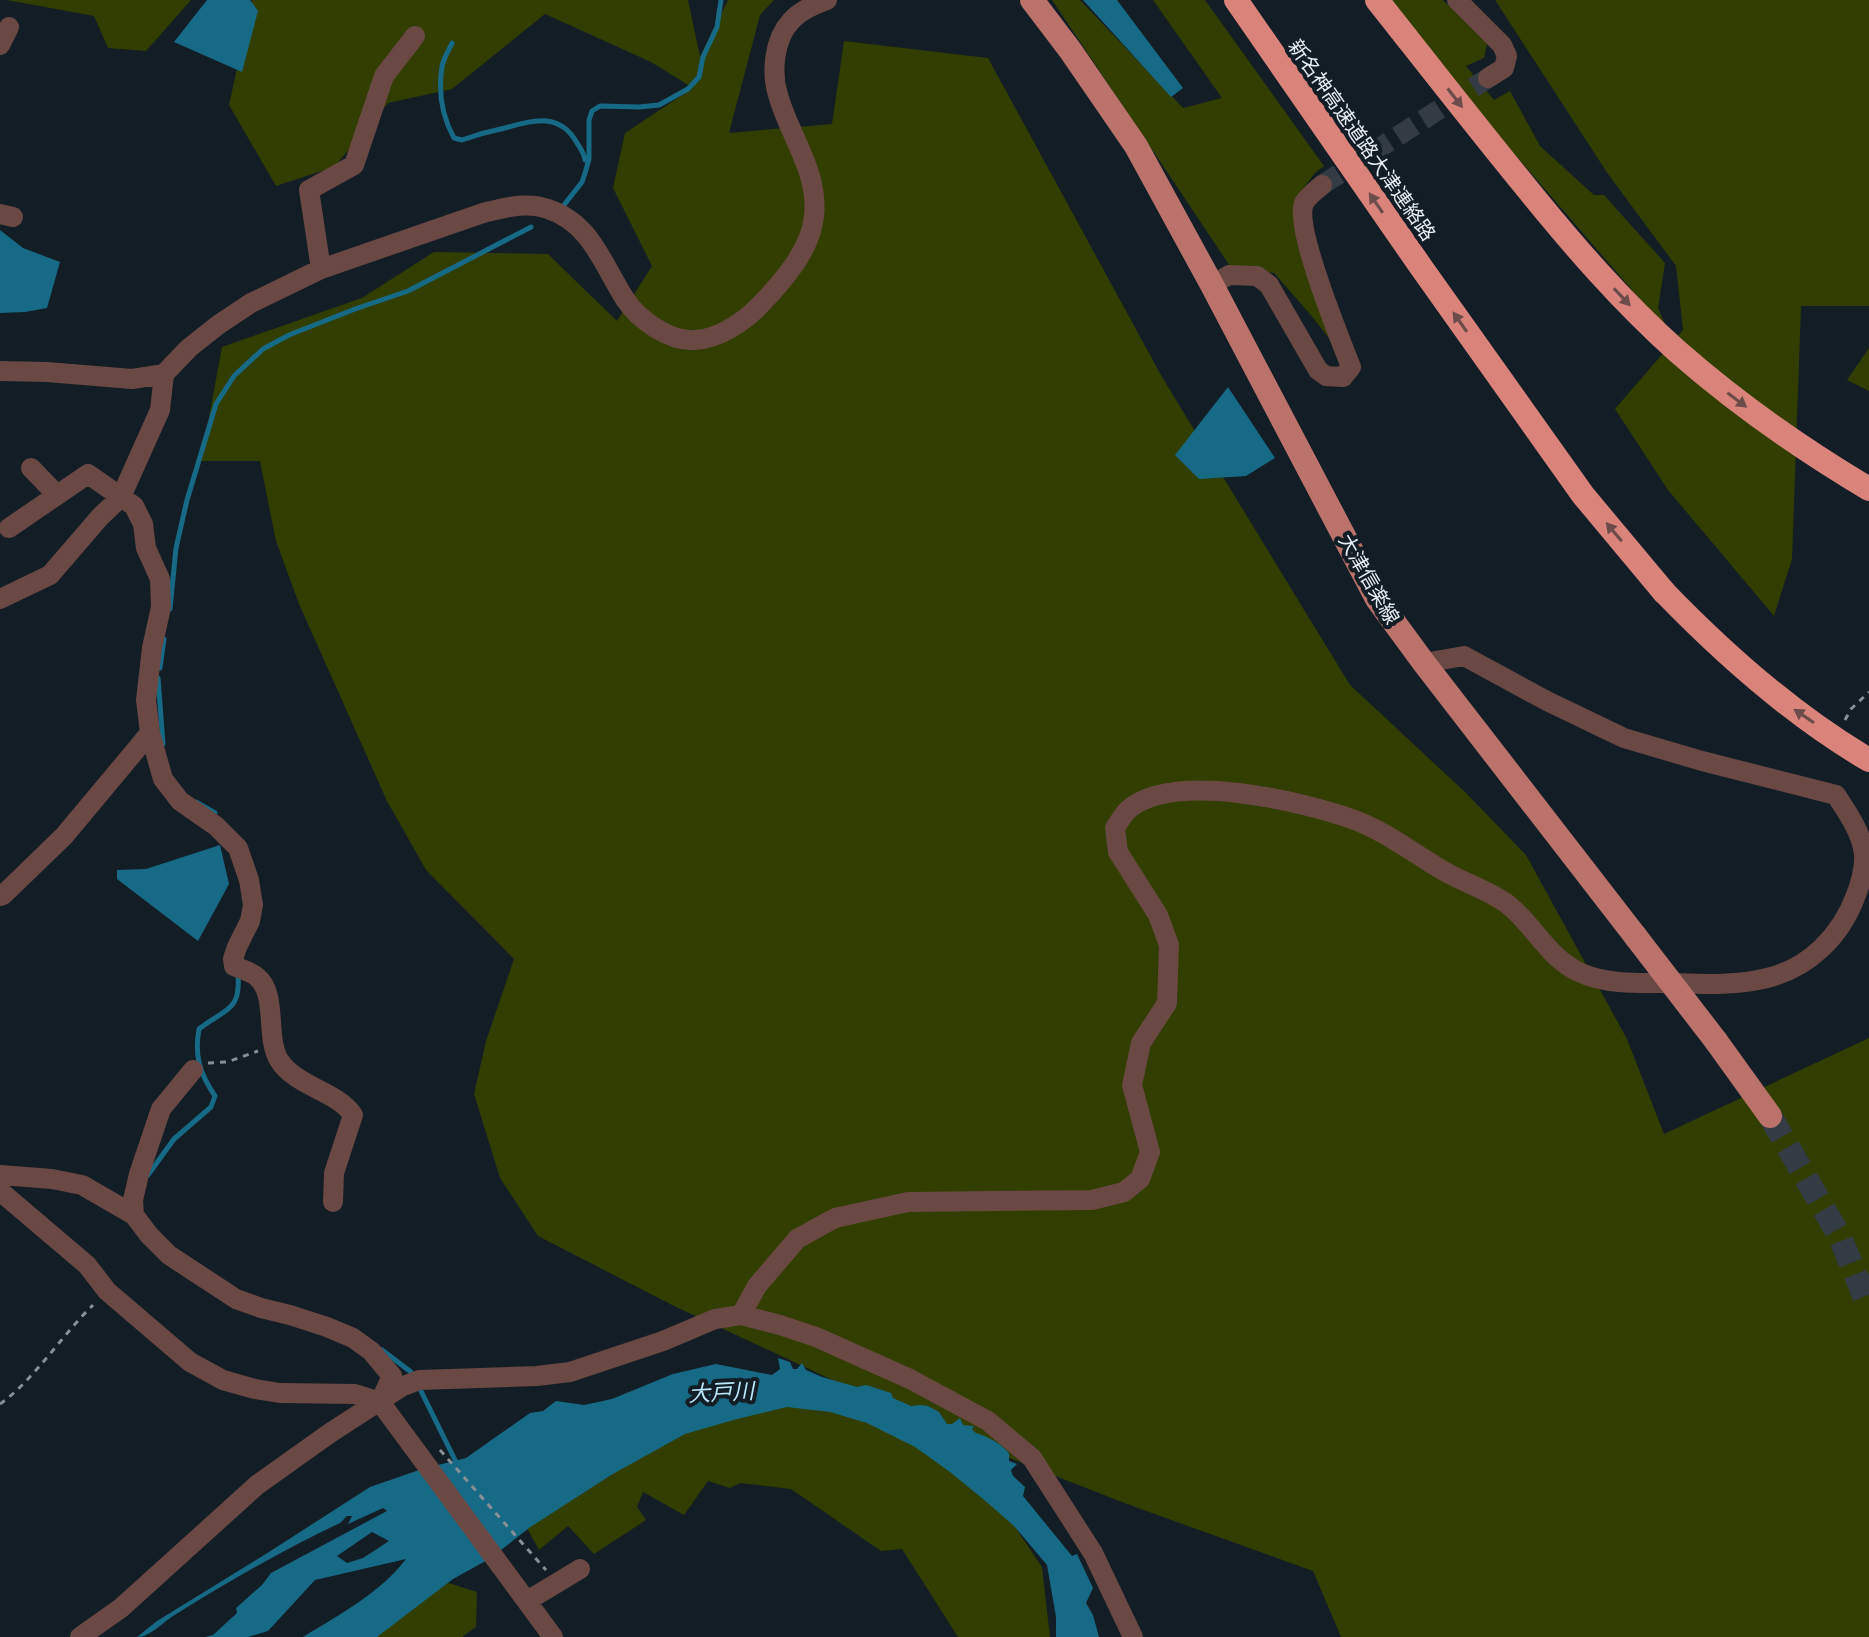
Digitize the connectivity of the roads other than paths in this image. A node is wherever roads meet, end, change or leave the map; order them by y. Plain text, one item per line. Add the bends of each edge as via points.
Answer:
1 (827, 0) edge
2 (1032, 0) edge
3 (1236, 0) edge
4 (1377, 0) edge
5 (1457, 0) edge
6 (415, 36) dead end
7 (1488, 78) tunnel mouth
8 (1322, 185) tunnel mouth
9 (321, 269) junction
10 (1212, 285) junction
11 (0, 371) edge
12 (164, 374) junction
13 (31, 468) dead end
14 (1869, 489) edge
15 (57, 495) junction
16 (121, 497) junction
17 (9, 528) dead end
18 (0, 599) edge
19 (1424, 663) junction
20 (150, 733) junction
21 (1869, 760) edge
22 (0, 896) edge
23 (199, 1066) road end
24 (1770, 1116) tunnel mouth
25 (0, 1175) edge
26 (0, 1191) edge
27 (333, 1202) dead end
28 (134, 1215) junction
29 (741, 1315) junction
30 (380, 1402) junction
31 (580, 1569) dead end
32 (527, 1601) junction
33 (80, 1637) edge
34 (553, 1637) edge
35 (1133, 1637) edge

1 - 9 street via 790,21 780,39 774,75 813,191 808,238 777,287 733,327 693,341 653,328 625,299 587,235 569,219 533,205 483,213
2 - 10 main road, 大津信楽線 via 1136,146
21 -> 3 highway, 新名神高速道路大津連絡路, bridge via 1791,707 1708,637 1583,495
4 -> 14 highway via 1573,245 1635,311 1734,398
5 - 7 street via 1507,56 1504,68
6 - 9 street via 384,76 354,165 309,190
8 - 10 street via 1305,201 1302,216 1314,268 1351,367 1343,377 1318,370 1269,285 1257,276 1229,275
9 - 12 street via 251,303 189,348
10 - 19 main road, 大津信楽線 via 1377,599
11 - 12 street via 132,379
12 - 16 street via 160,410
13 - 15 street
15 - 16 street via 88,474
15 - 17 street
16 - 18 street via 50,575
16 - 20 street via 134,506 143,524 146,548 160,579 161,607 146,700
19 - 24 main road, 大津信楽線, bridge
19 - 29 street via 1464,656 1624,738 1836,795 1864,851 1862,880 1841,927 1818,953 1768,978 1693,984 1601,979 1558,957 1505,903 1354,820 1260,796 1158,794 1129,809 1115,828 1118,852 1158,915 1169,945 1167,1003 1141,1043 1132,1085 1150,1152 1140,1179 1124,1192 1092,1200 908,1202 835,1218 797,1239 757,1286
20 - 22 street via 64,836
20 - 27 street via 163,779 180,801 238,848 253,905 233,959 258,977 267,992 280,1062 353,1115 334,1173
23 - 28 street via 161,1109 139,1174
25 - 28 street via 82,1185
26 - 30 street via 190,1362 255,1389 355,1394
28 - 30 street via 169,1255 236,1299 327,1327 371,1351 392,1376
29 - 30 street via 715,1319 570,1372 419,1380
29 - 35 street via 816,1337 988,1421 1032,1458 1093,1553
30 - 32 street
30 - 33 street via 257,1485 121,1608
31 - 32 street
32 - 34 street

